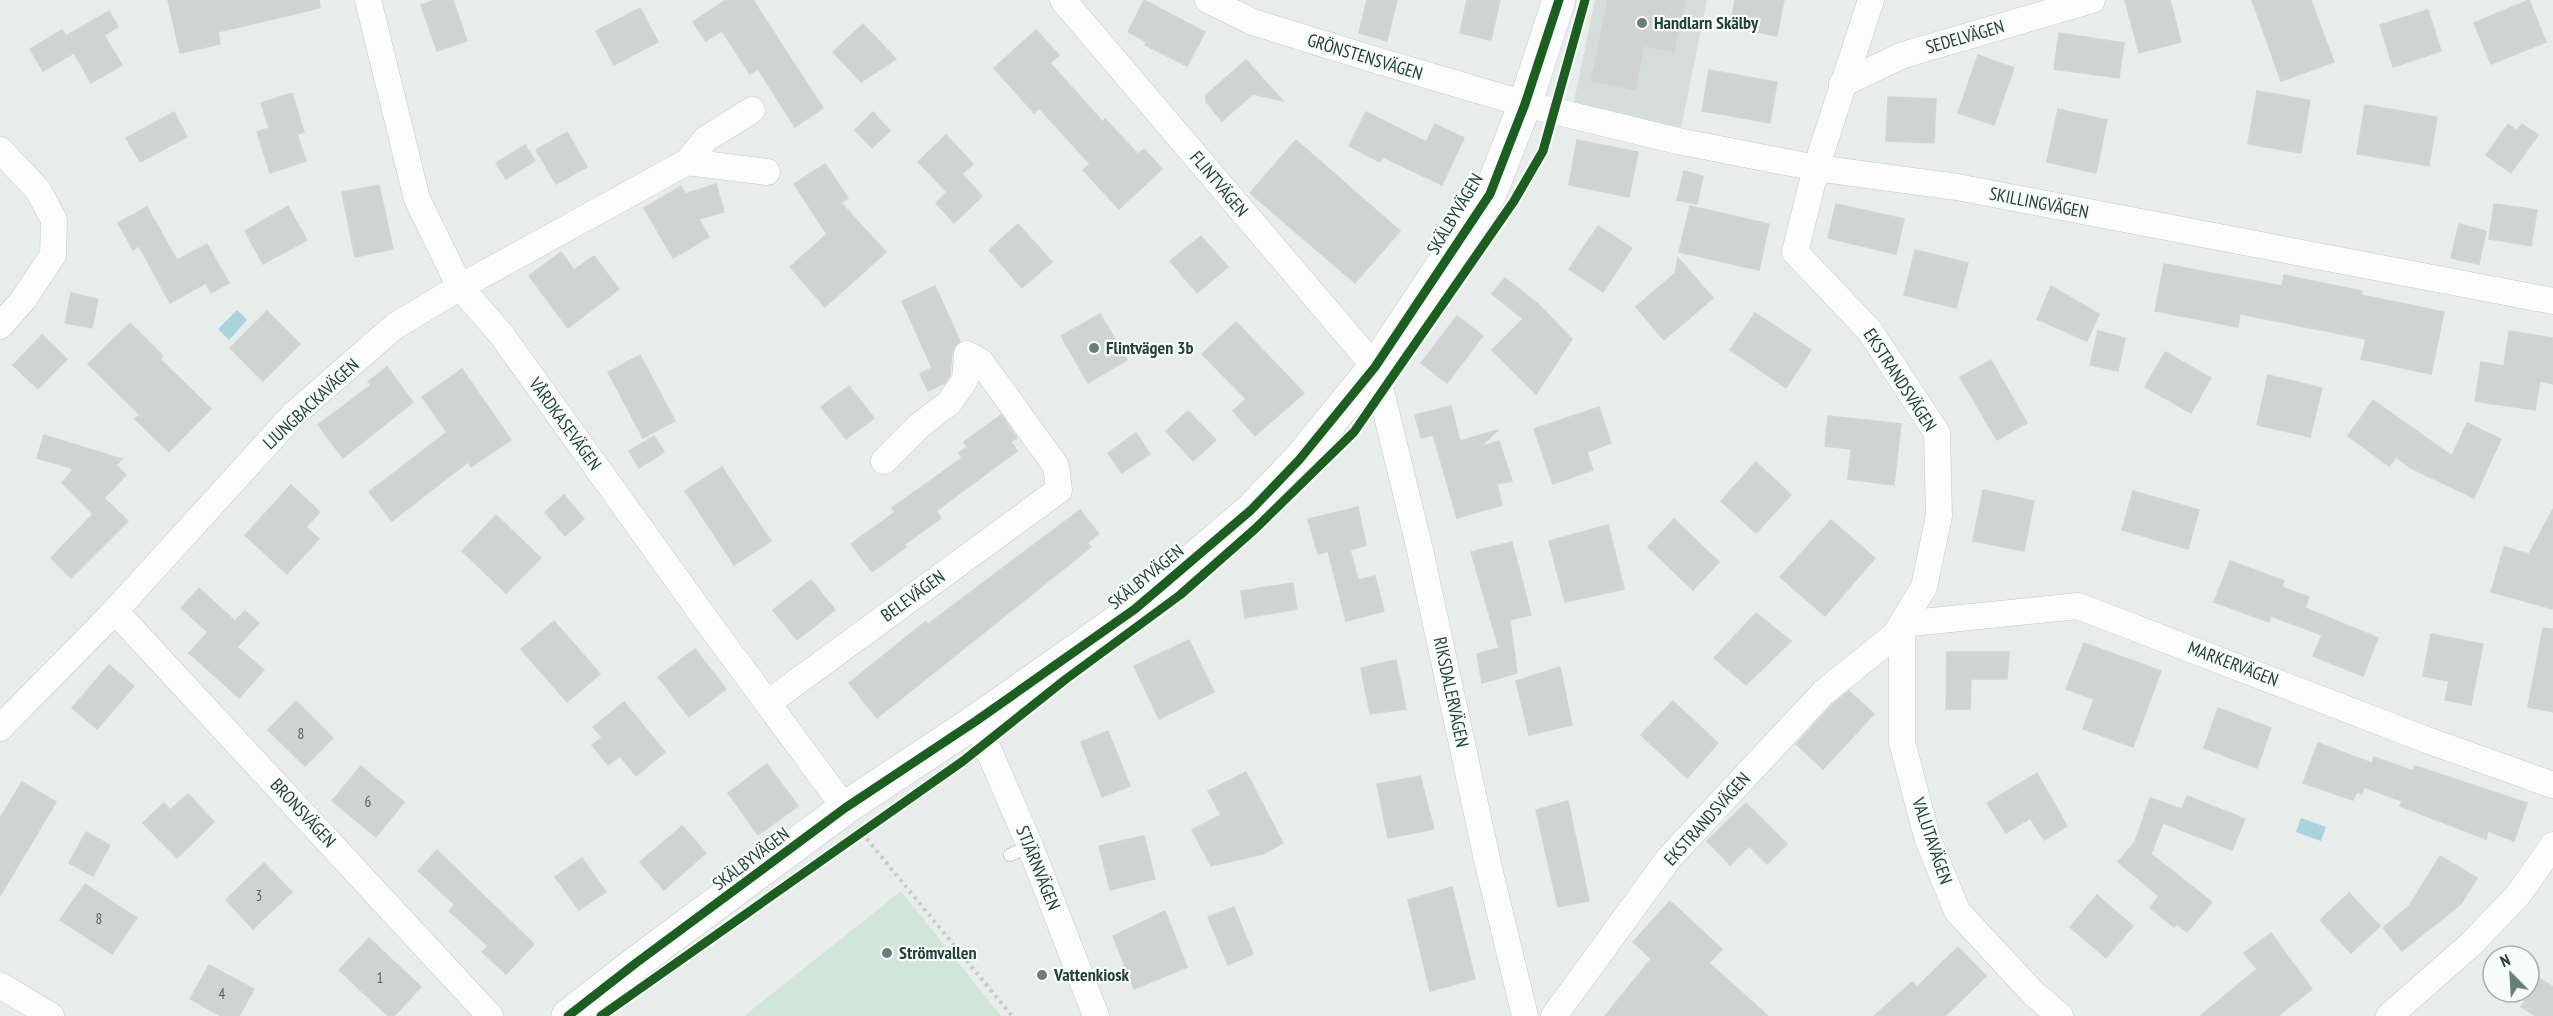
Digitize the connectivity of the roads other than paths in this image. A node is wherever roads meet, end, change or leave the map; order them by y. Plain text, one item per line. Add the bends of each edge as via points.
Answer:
1 (368, 0) edge
2 (1063, 0) edge
3 (1208, 0) edge
4 (1558, 0) edge
5 (1871, 0) edge
6 (2092, 0) edge
7 (1842, 84) junction
8 (1525, 104) junction
9 (752, 110) dead end
10 (0, 150) edge
11 (1816, 168) junction
12 (694, 172) junction
13 (767, 172) dead end
14 (460, 286) junction
15 (2553, 301) edge
16 (0, 326) edge
17 (1375, 368) junction
18 (884, 461) dead end
19 (115, 611) junction
20 (1902, 624) junction
21 (768, 703) junction
22 (976, 721) junction
23 (0, 728) edge
24 (2553, 785) edge
25 (858, 827) junction
26 (2553, 845) edge
27 (0, 985) edge
28 (1093, 1015) edge
29 (51, 1016) edge
30 (490, 1016) edge
31 (568, 1016) edge
32 (1525, 1016) edge
33 (1554, 1016) edge
34 (2060, 1016) edge
35 (2389, 1016) edge

1 - 14 street, VÅRDKASEVÄGEN via 417,199
2 - 17 street, FLINTVÄGEN
3 - 8 street, GRÖNSTENSVÄGEN via 1252,22
4 - 8 street, SKÄLBYVÄGEN
5 - 7 street, EKSTRANDSVÄGEN
6 - 7 street, SEDELVÄGEN via 1903,55
7 - 11 street, EKSTRANDSVÄGEN
8 - 11 street, SKILLINGVÄGEN via 1678,141
8 - 17 street, SKÄLBYVÄGEN via 1490,194
9 - 12 street via 706,139
10 - 16 street via 38,190 54,220 53,255
11 - 15 street, SKILLINGVÄGEN via 1957,187
11 - 20 street, EKSTRANDSVÄGEN via 1795,252 1869,330 1937,434 1939,516 1924,587
12 - 13 street
12 - 14 street, LJUNGBACKAVÄGEN
14 - 19 street, LJUNGBACKAVÄGEN via 395,326 294,414
14 - 21 street, VÅRDKASEVÄGEN via 501,334
17 - 22 street, SKÄLBYVÄGEN via 1299,460 1251,510 1135,609
17 - 32 street, RIKSDALERVÄGEN
18 - 21 street, BELEVÄGEN via 949,403 965,380 967,354 981,362 1039,440 1056,466 1059,490
19 - 23 street, LJUNGBACKAVÄGEN
19 - 30 street, BRONSVÄGEN
20 - 24 street, MARKERVÄGEN via 2078,606
20 - 33 street, EKSTRANDSVÄGEN via 1895,635 1824,692 1669,858
20 - 34 street, VALUTAVÄGEN via 1902,742 1931,848 1957,911 2034,994
21 - 25 street, VÅRDKASEVÄGEN
22 - 25 street, SKÄLBYVÄGEN
22 - 28 street, STJÄRNVÄGEN via 1020,850
25 - 31 street, SKÄLBYVÄGEN
26 - 35 street via 2495,920
27 - 29 street

